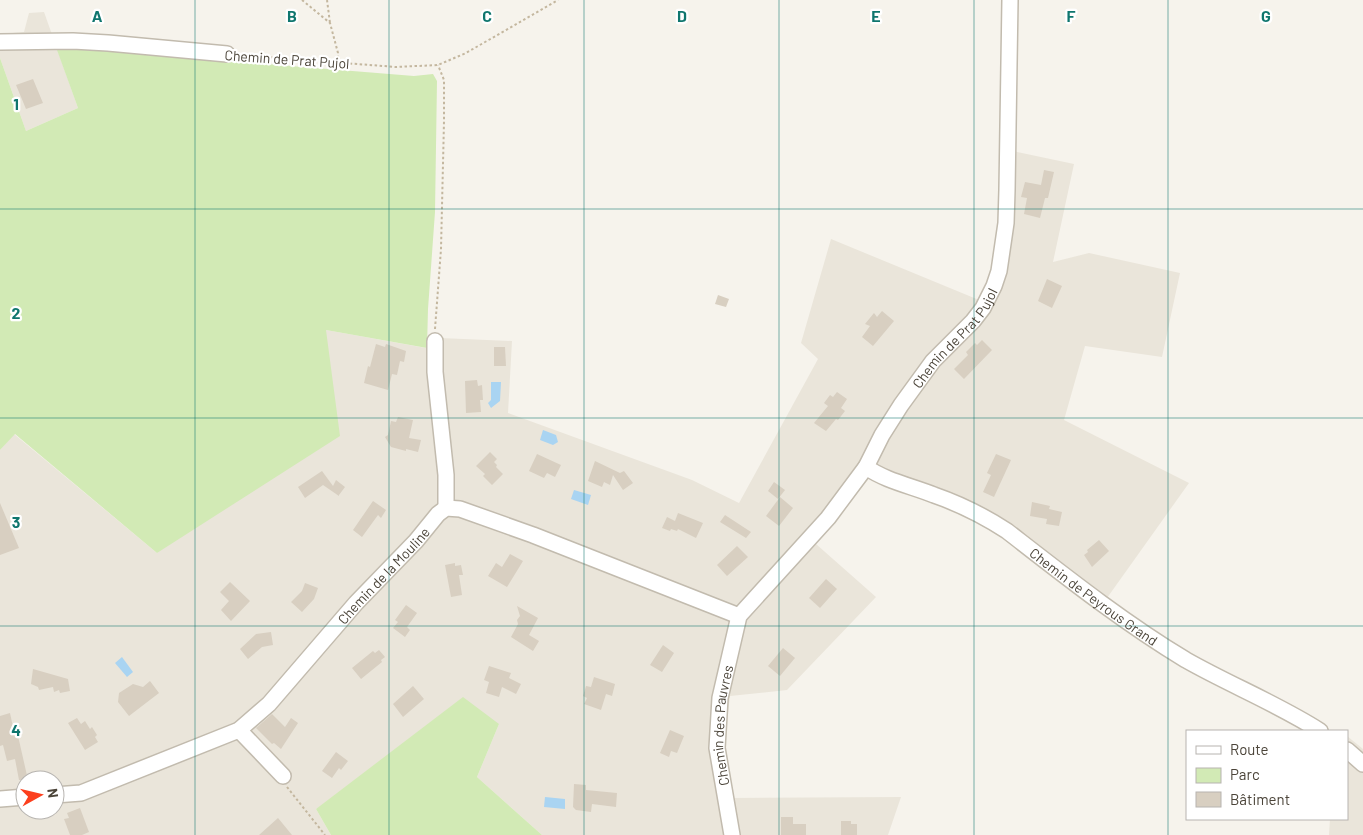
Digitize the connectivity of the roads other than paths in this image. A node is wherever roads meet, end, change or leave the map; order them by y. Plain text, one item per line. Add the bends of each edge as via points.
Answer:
1 (1010, 0) edge
2 (0, 42) edge
3 (227, 54) road end
4 (435, 341) road end
5 (866, 468) junction
6 (446, 508) junction
7 (739, 616) junction
8 (238, 730) junction
9 (1318, 730) edge
10 (1348, 751) edge
11 (1363, 764) edge
12 (282, 776) road end
13 (65, 794) edge
14 (15, 798) edge
15 (0, 799) edge
16 (732, 835) edge

1 - 5 street, Chemin de Prat Pujol via 1006,223 999,271 983,308 933,361 901,404
2 - 3 street, Chemin de Prat Pujol via 74,41
4 - 6 street
5 - 7 street, Chemin de Prat Pujol via 828,518
5 - 9 street, Chemin de Peyrous Grand via 990,520 1155,641
6 - 7 street via 460,508
6 - 8 street, Chemin de la Mouline via 269,704
7 - 16 street, Chemin des Pauvres via 720,698 717,748
8 - 12 street
8 - 13 street, Chemin de la Mouline via 81,793
10 - 11 street
14 - 15 street

